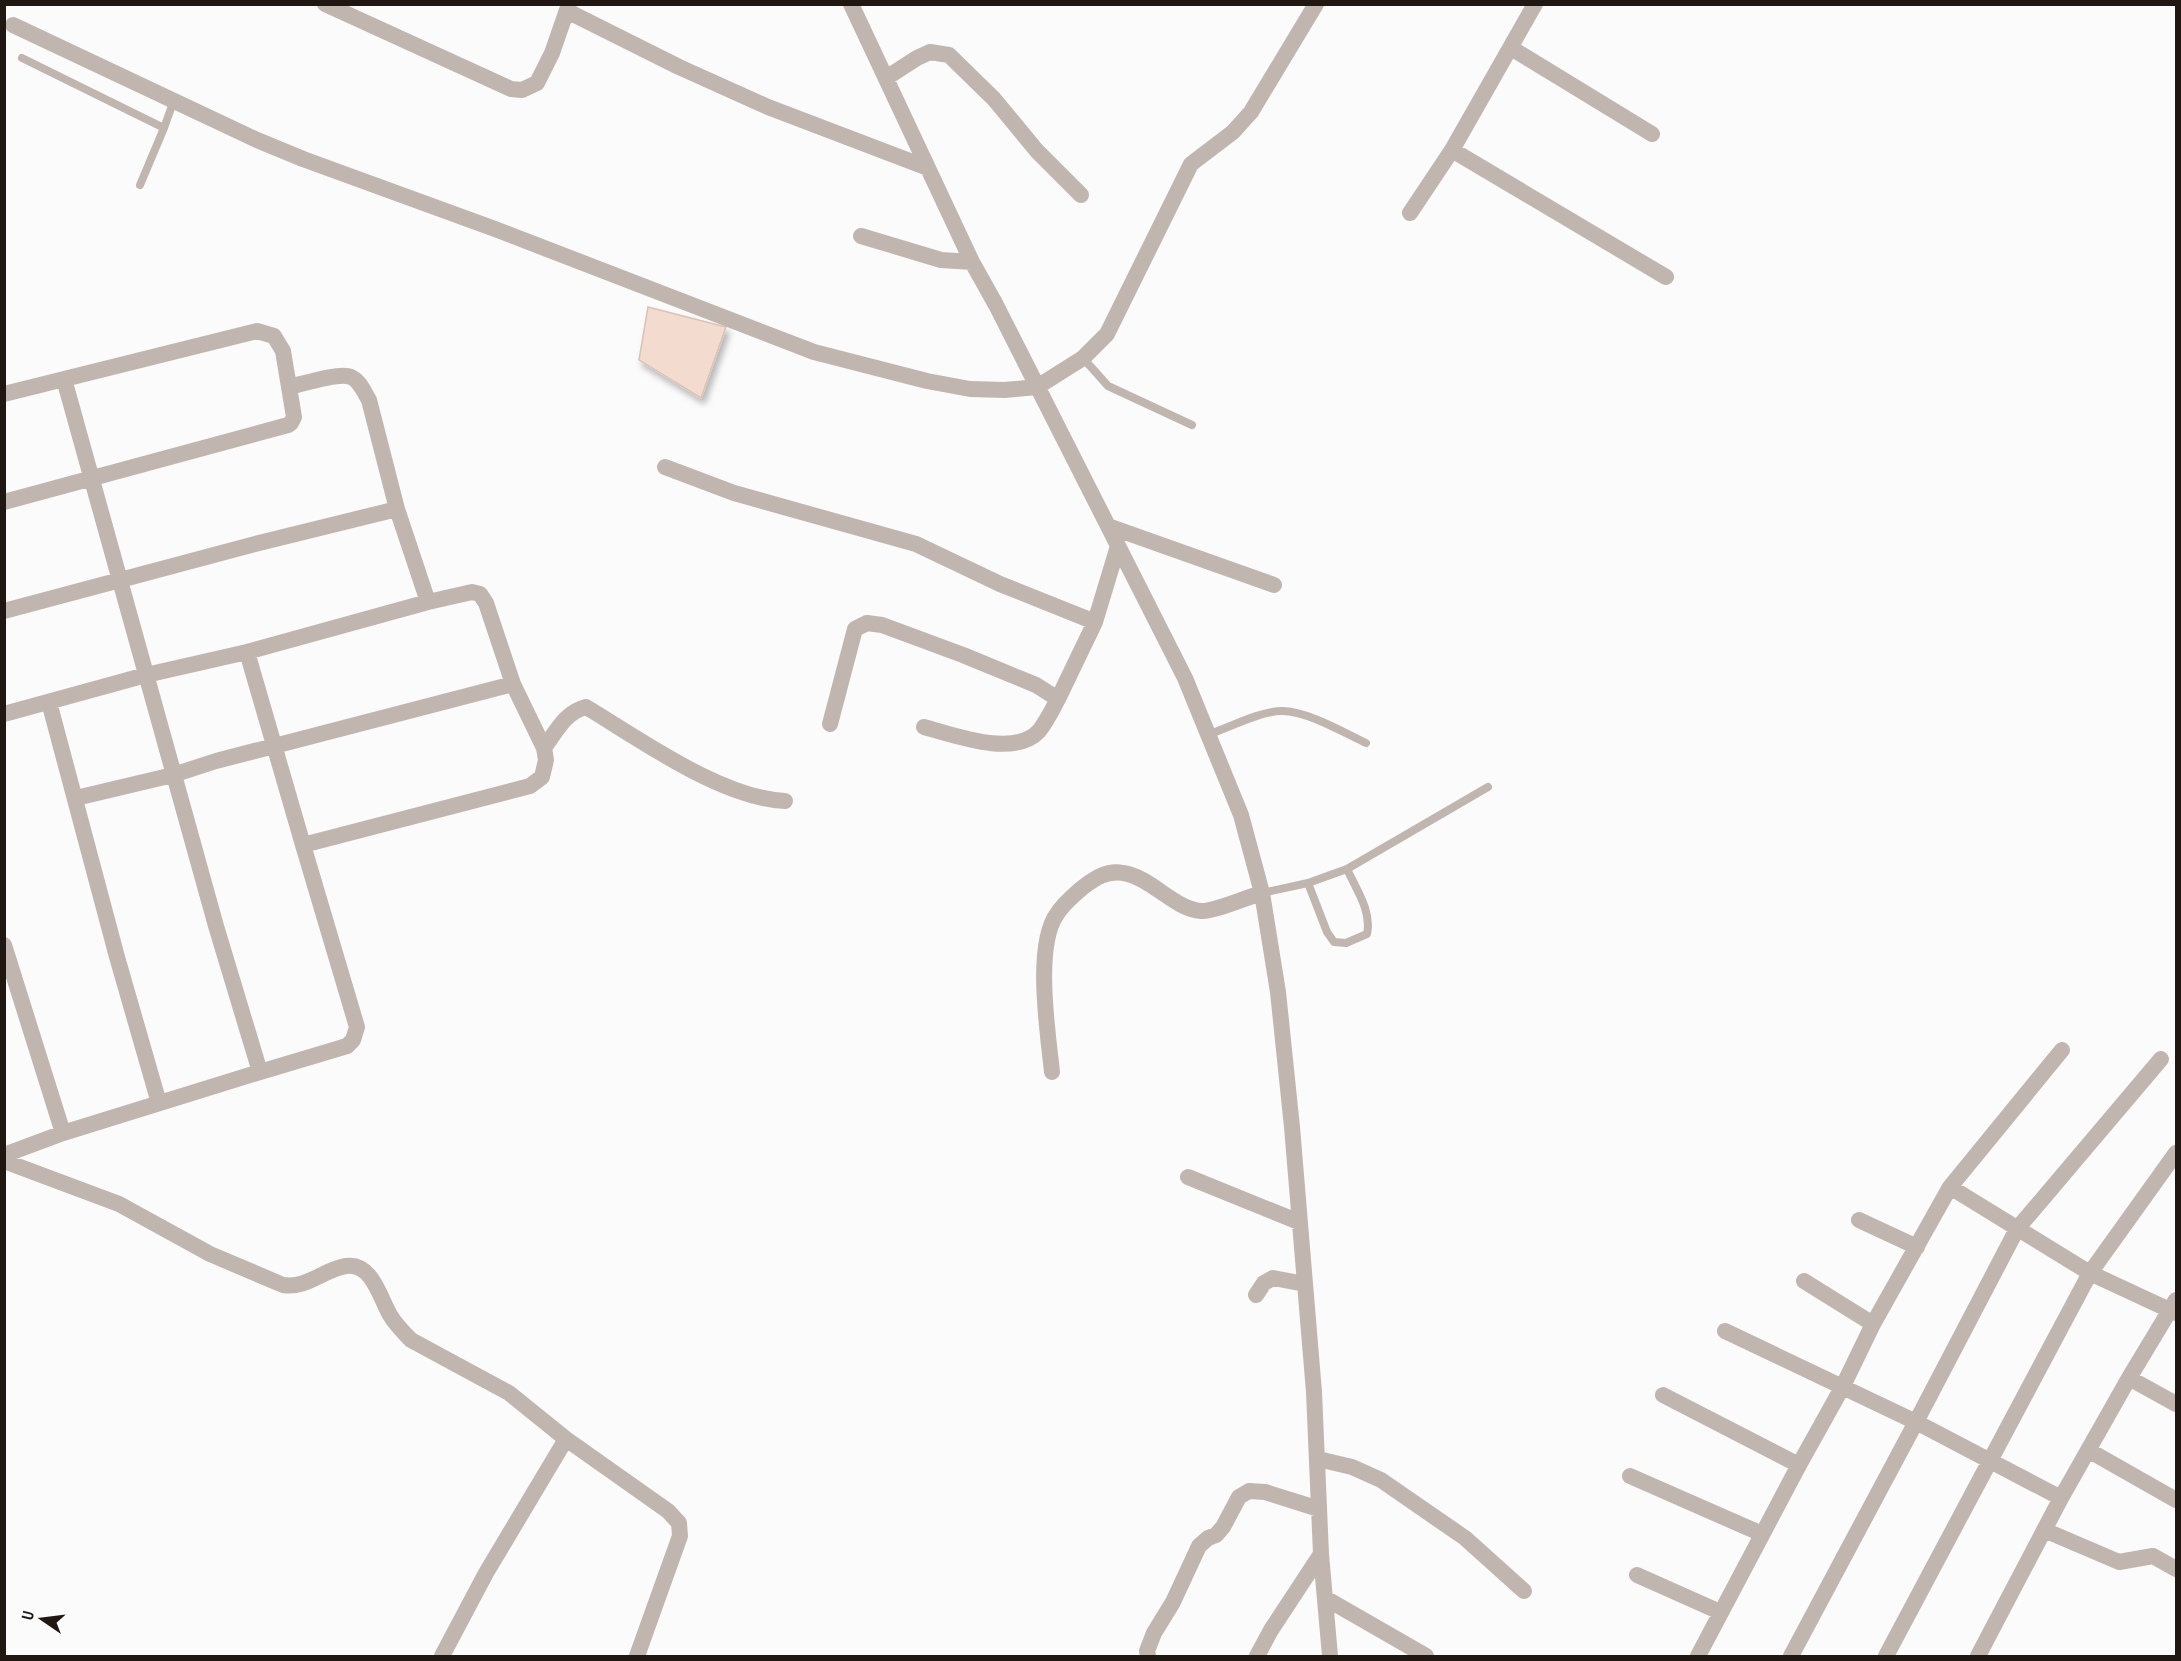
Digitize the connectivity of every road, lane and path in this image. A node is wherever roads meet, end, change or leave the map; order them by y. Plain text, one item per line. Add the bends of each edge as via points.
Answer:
1 (325, 4) edge
2 (851, 4) edge
3 (1316, 4) edge
4 (1535, 4) edge
5 (568, 8) edge
6 (13, 25) dead end
7 (1511, 48) junction
8 (22, 58) dead end
9 (886, 78) junction
10 (174, 99) junction
11 (164, 128) junction
12 (1652, 134) dead end
13 (1452, 150) junction
14 (928, 168) junction
15 (140, 185) dead end
16 (1081, 195) dead end
17 (1410, 213) dead end
18 (861, 236) dead end
19 (972, 262) junction
20 (1666, 277) dead end
21 (1083, 358) junction
22 (64, 379) junction
23 (289, 387) junction
24 (1037, 387) junction
25 (4, 394) edge
26 (1191, 425) dead end
27 (665, 466) dead end
28 (91, 478) junction
29 (4, 502) edge
30 (397, 509) junction
31 (1108, 526) junction
32 (1118, 546) junction
33 (121, 580) junction
34 (1274, 585) dead end
35 (429, 602) junction
36 (4, 611) edge
37 (1095, 622) junction
38 (247, 652) junction
39 (146, 675) junction
40 (513, 684) junction
41 (1058, 699) junction
42 (49, 702) junction
43 (4, 714) edge
44 (830, 724) dead end
45 (924, 727) dead end
46 (1210, 734) junction
47 (1366, 742) dead end
48 (276, 746) junction
49 (544, 748) junction
50 (173, 775) junction
51 (1488, 787) dead end
52 (76, 798) junction
53 (785, 801) dead end
54 (303, 845) junction
55 (1347, 869) junction
56 (1308, 883) junction
57 (1262, 893) junction
58 (4, 945) edge
59 (2062, 1050) dead end
60 (2161, 1059) dead end
61 (260, 1072) junction
62 (1052, 1072) dead end
63 (159, 1103) junction
64 (63, 1132) junction
65 (2176, 1152) edge
66 (4, 1155) edge
67 (4, 1161) edge
68 (1188, 1177) dead end
69 (1950, 1186) junction
70 (1859, 1220) dead end
71 (1299, 1222) junction
72 (2017, 1229) junction
73 (1917, 1247) junction
74 (2090, 1273) junction
75 (1804, 1281) dead end
76 (1305, 1284) junction
77 (1256, 1295) dead end
78 (2174, 1307) edge
79 (1874, 1324) junction
80 (1725, 1331) dead end
81 (2129, 1378) junction
82 (1843, 1386) junction
83 (1663, 1395) dead end
84 (2176, 1404) edge
85 (1916, 1422) junction
86 (567, 1439) junction
87 (2088, 1450) junction
88 (1318, 1459) junction
89 (1990, 1461) junction
90 (1799, 1465) junction
91 (1630, 1476) dead end
92 (2061, 1498) junction
93 (2176, 1500) edge
94 (1319, 1509) junction
95 (2044, 1530) junction
96 (1762, 1534) junction
97 (1321, 1554) junction
98 (2176, 1569) edge
99 (1637, 1575) dead end
100 (1524, 1591) dead end
101 (1325, 1598) junction
102 (1720, 1612) junction
103 (442, 1656) edge
104 (637, 1656) edge
105 (1148, 1656) edge
106 (1257, 1656) edge
107 (1330, 1656) edge
108 (1426, 1656) edge
109 (1698, 1656) edge
110 (1791, 1656) edge
111 (1886, 1656) edge
112 (1978, 1656) edge

1 - 5 street via 511,89 522,90 537,83
2 - 9 street
3 - 21 street via 1251,112 1233,132 1191,164 1107,334
4 - 7 street
5 - 14 street via 679,67
6 - 10 street
7 - 12 street
7 - 13 street
8 - 11 lane
9 - 14 street
9 - 16 street via 930,52 949,55
10 - 11 lane
10 - 24 street via 303,159 814,352 970,389
11 - 15 lane
13 - 17 street
13 - 20 street
14 - 19 street
18 - 19 street via 940,260
19 - 24 street
21 - 24 street
21 - 26 lane via 1108,386
22 - 23 street via 257,331 274,336 283,351
22 - 25 street
22 - 28 street
23 - 28 street via 294,417 288,425
23 - 30 street via 339,376 351,377 360,384 369,400
24 - 31 street
27 - 37 street via 752,498 916,544 1000,584
28 - 29 street
28 - 33 street
30 - 33 street
30 - 35 street
31 - 32 street
31 - 34 street
32 - 37 street
32 - 46 street
33 - 36 street
33 - 39 street
35 - 38 street
35 - 40 street via 472,592 480,594
37 - 41 street
38 - 39 street
38 - 48 street
39 - 42 street
39 - 50 street
40 - 48 street
40 - 49 street
41 - 44 street via 1036,685 963,654 867,623 855,629
41 - 45 street via 1038,732 1023,742 999,744
42 - 43 street
42 - 52 street
46 - 47 lane via 1281,711 1302,715
46 - 57 street via 1241,815
48 - 50 street
48 - 54 street
49 - 53 street via 565,719 586,707 714,781 753,797
49 - 54 street via 542,777 530,786
50 - 52 street
50 - 61 street
51 - 55 lane
52 - 63 street
54 - 61 street via 357,1027 353,1040 346,1046
55 - 56 lane
55 - 56 lane via 1368,915 1369,926 1367,934 1346,943 1334,942 1327,932
56 - 57 lane
57 - 62 street via 1201,911 1189,908 1142,879 1109,872 1073,896 1055,915 1044,969
57 - 71 street via 1278,992
58 - 64 street
59 - 69 street
60 - 72 street
61 - 63 street
63 - 64 street
64 - 66 street
65 - 74 street
67 - 86 street via 119,1204 210,1254 284,1285 297,1286 346,1266 357,1266 371,1276 390,1315 411,1340 509,1393
68 - 71 street
69 - 72 street
69 - 73 street
70 - 73 street
71 - 76 street
72 - 74 street
72 - 85 street
73 - 79 street
74 - 78 street
74 - 89 street
75 - 79 street
76 - 77 street via 1273,1278
76 - 88 street
78 - 81 street
79 - 82 street
80 - 82 street
81 - 84 street
81 - 87 street
82 - 85 street
82 - 90 street
83 - 90 street
85 - 89 street
85 - 110 street
86 - 103 street via 486,1573
86 - 104 street via 668,1511 679,1524 680,1536
87 - 92 street
87 - 93 street
88 - 94 street
88 - 100 street via 1352,1467 1381,1480 1465,1538
89 - 92 street
89 - 111 street
90 - 96 street
91 - 96 street
92 - 95 street
94 - 97 street
94 - 105 street via 1265,1492 1250,1491 1239,1497 1223,1527 1199,1546 1154,1633
95 - 98 street via 2119,1562 2153,1556
95 - 112 street
96 - 102 street
97 - 101 street
97 - 106 street
99 - 102 street
101 - 107 street
101 - 108 street
102 - 109 street

